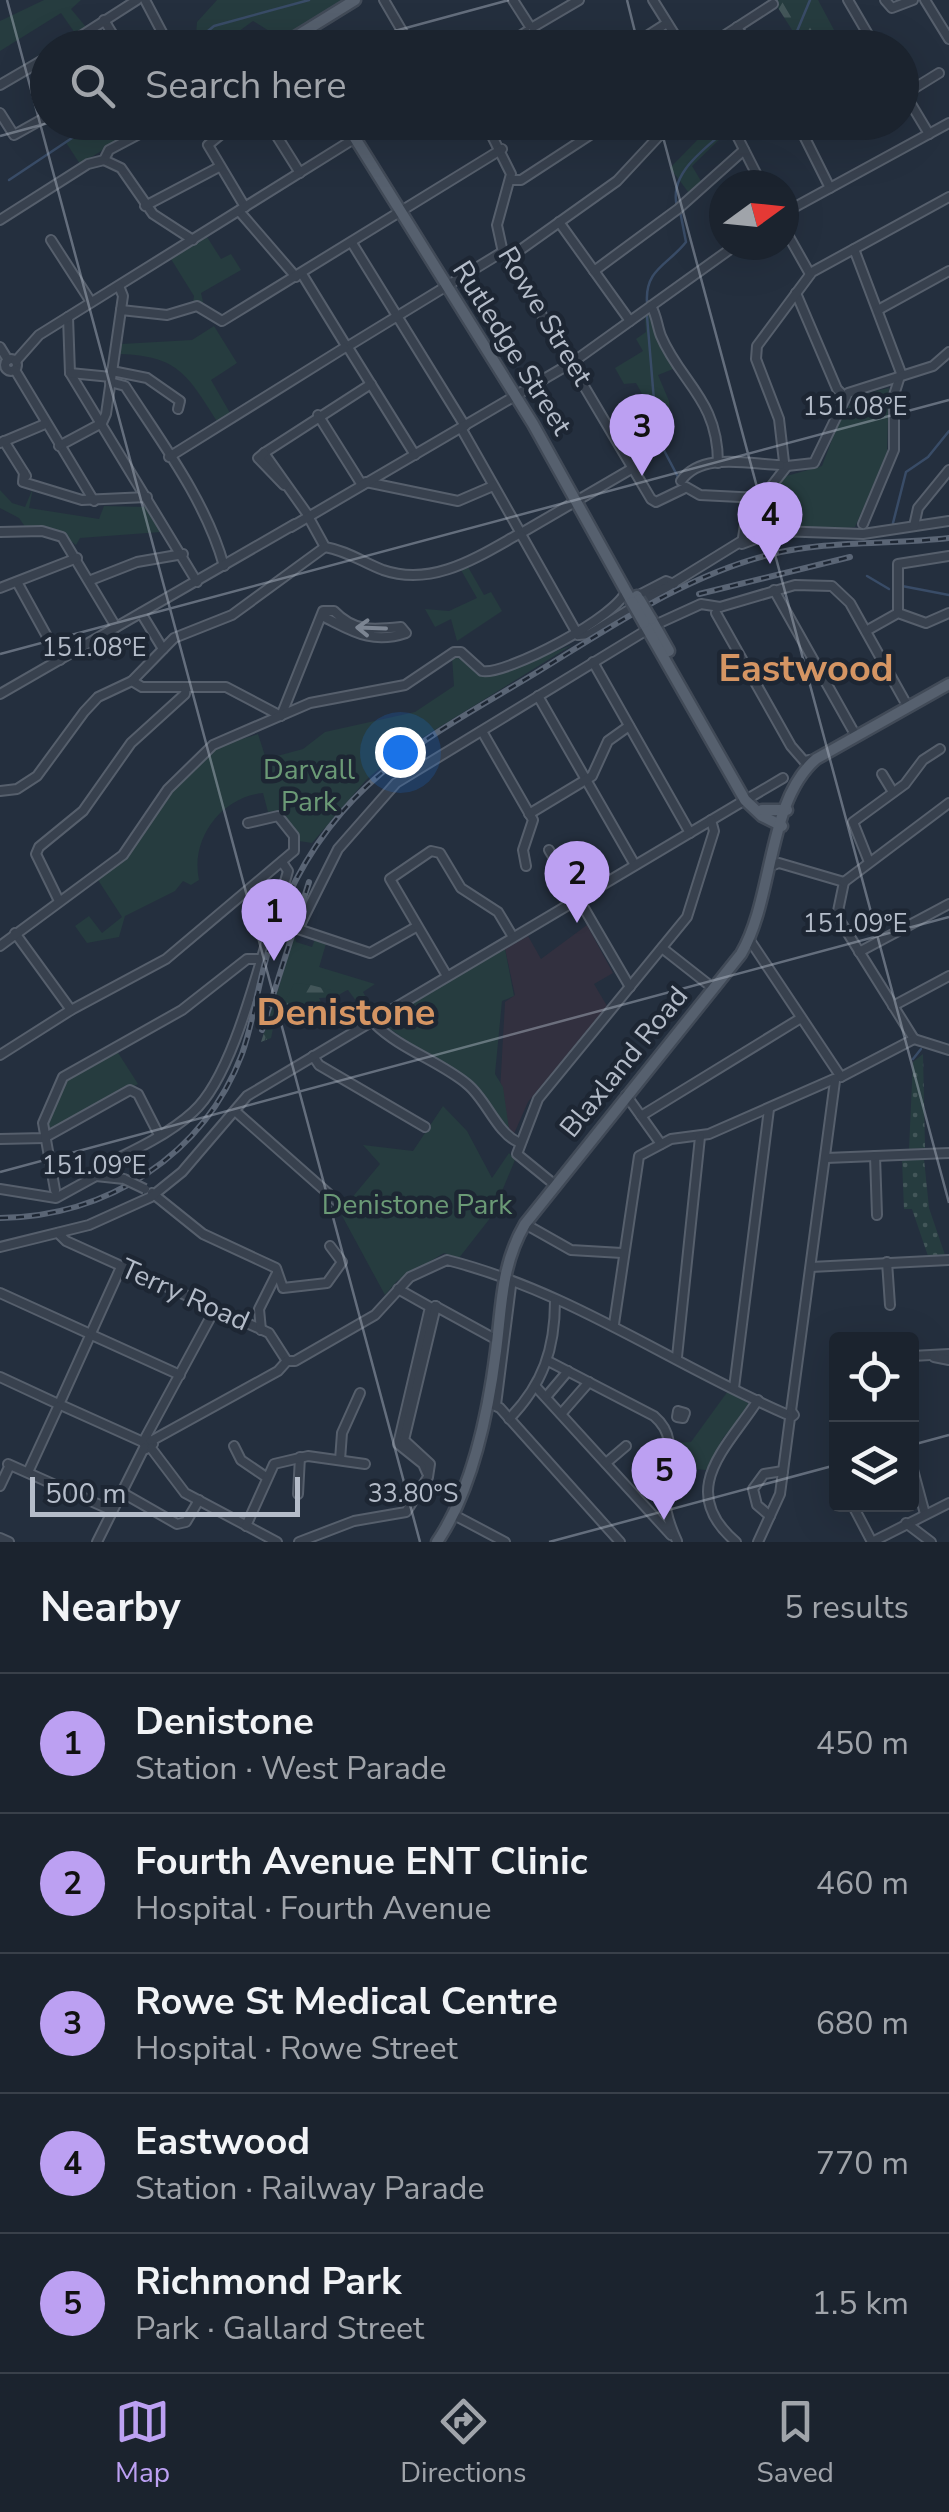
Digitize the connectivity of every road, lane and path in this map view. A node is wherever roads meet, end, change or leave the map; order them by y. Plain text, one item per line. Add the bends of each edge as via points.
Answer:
1 (137, 0) edge
2 (145, 0) edge
3 (355, 0) edge
4 (384, 0) edge
5 (512, 0) edge
6 (579, 0) edge
7 (670, 0) edge
8 (848, 0) edge
9 (885, 0) edge
10 (913, 0) edge
11 (925, 0) edge
12 (655, 4) edge
13 (773, 4) dead end
14 (104, 20) junction
15 (667, 23) junction
16 (529, 28) junction
17 (737, 28) joint
18 (90, 30) edge
19 (110, 30) edge
20 (161, 30) edge
21 (313, 30) edge
22 (402, 30) edge
23 (526, 30) edge
24 (656, 30) edge
25 (671, 30) edge
26 (734, 30) edge
27 (866, 30) edge
28 (949, 39) edge
29 (30, 67) edge
30 (939, 73) dead end
31 (919, 84) edge
32 (0, 86) edge
33 (0, 113) edge
34 (919, 118) edge
35 (949, 123) edge
36 (30, 127) edge
37 (929, 134) junction
38 (919, 139) edge
39 (128, 140) edge
40 (211, 140) edge
41 (279, 140) edge
42 (352, 140) edge
43 (356, 140) edge
44 (496, 140) edge
45 (582, 140) edge
46 (653, 140) edge
47 (739, 140) edge
48 (806, 140) edge
49 (918, 140) edge
50 (502, 149) junction
51 (744, 150) junction
52 (104, 160) junction
53 (219, 166) junction
54 (754, 170) edge
55 (300, 173) junction
56 (511, 180) junction
57 (830, 188) junction
58 (949, 197) edge
59 (799, 205) edge
60 (145, 206) junction
61 (242, 209) junction
62 (401, 212) junction
63 (1, 216) edge
64 (559, 222) junction
65 (51, 240) dead end
66 (193, 240) junction
67 (352, 242) junction
68 (854, 250) junction
69 (506, 254) junction
70 (799, 255) edge
71 (715, 260) edge
72 (594, 272) junction
73 (949, 272) edge
74 (810, 274) junction
75 (299, 275) junction
76 (446, 285) junction
77 (119, 286) junction
78 (796, 293) junction
79 (90, 302) junction
80 (651, 306) junction
81 (121, 310) junction
82 (878, 310) junction
83 (396, 316) junction
84 (68, 318) junction
85 (630, 321) junction
86 (0, 346) edge
87 (347, 346) junction
88 (949, 352) edge
89 (573, 362) junction
90 (9, 367) edge
91 (70, 373) junction
92 (111, 376) junction
93 (128, 376) junction
94 (899, 378) junction
95 (371, 384) junction
96 (126, 386) junction
97 (516, 396) junction
98 (844, 397) junction
99 (174, 401) dead end
100 (318, 415) junction
101 (45, 424) junction
102 (100, 424) junction
103 (463, 427) junction
104 (2, 442) edge
105 (59, 446) junction
106 (415, 454) junction
107 (169, 456) junction
108 (718, 463) junction
109 (783, 465) junction
110 (633, 468) junction
111 (949, 470) edge
112 (364, 484) junction
113 (683, 485) junction
114 (493, 486) junction
115 (86, 487) junction
116 (147, 497) junction
117 (760, 498) junction
118 (76, 499) junction
119 (576, 500) junction
120 (94, 501) junction
121 (308, 516) junction
122 (949, 521) edge
123 (914, 526) junction
124 (863, 528) junction
125 (0, 532) edge
126 (520, 533) junction
127 (744, 539) junction
128 (325, 547) junction
129 (182, 554) junction
130 (949, 556) edge
131 (77, 558) junction
132 (224, 566) junction
133 (91, 580) junction
134 (17, 582) junction
135 (197, 582) junction
136 (0, 588) edge
137 (774, 590) junction
138 (635, 599) junction
139 (715, 609) junction
140 (141, 613) junction
141 (898, 613) junction
142 (949, 613) edge
143 (322, 616) junction
144 (650, 624) junction
145 (116, 627) junction
146 (866, 631) junction
147 (582, 634) junction
148 (163, 648) junction
149 (60, 660) junction
150 (592, 662) junction
151 (132, 680) junction
152 (949, 684) edge
153 (186, 686) junction
154 (1, 690) edge
155 (538, 696) junction
156 (908, 707) junction
157 (281, 716) junction
158 (629, 726) junction
159 (483, 734) junction
160 (856, 736) junction
161 (791, 746) junction
162 (940, 749) dead end
163 (816, 759) junction
164 (882, 774) dead end
165 (783, 778) dead end
166 (798, 779) junction
167 (586, 780) junction
168 (0, 791) edge
169 (893, 792) junction
170 (747, 799) junction
171 (949, 803) edge
172 (530, 814) junction
173 (711, 820) junction
174 (781, 820) junction
175 (248, 822) dead end
176 (690, 833) junction
177 (549, 850) dead end
178 (775, 861) junction
179 (282, 862) junction
180 (870, 862) junction
181 (635, 865) junction
182 (526, 866) dead end
183 (844, 882) junction
184 (578, 899) junction
185 (59, 901) junction
186 (949, 904) edge
187 (273, 921) junction
188 (416, 927) junction
189 (297, 928) junction
190 (15, 934) junction
191 (513, 938) junction
192 (749, 939) junction
193 (0, 946) edge
194 (662, 948) junction
195 (859, 952) junction
196 (258, 959) junction
197 (448, 976) junction
198 (949, 976) edge
199 (630, 988) junction
200 (713, 988) junction
201 (893, 1006) junction
202 (70, 1010) junction
203 (800, 1018) junction
204 (374, 1021) junction
205 (914, 1039) junction
206 (949, 1050) edge
207 (0, 1055) edge
208 (312, 1056) junction
209 (835, 1082) junction
210 (626, 1095) junction
211 (769, 1108) junction
212 (234, 1112) junction
213 (641, 1116) junction
214 (425, 1127) dead end
215 (159, 1134) junction
216 (700, 1137) junction
217 (44, 1138) junction
218 (0, 1139) edge
219 (518, 1142) junction
220 (661, 1144) junction
221 (949, 1153) edge
222 (875, 1156) junction
223 (826, 1158) junction
224 (96, 1176) junction
225 (555, 1185) junction
226 (0, 1189) edge
227 (145, 1190) junction
228 (56, 1192) junction
229 (155, 1194) junction
230 (145, 1200) junction
231 (339, 1203) dead end
232 (877, 1215) dead end
233 (525, 1224) junction
234 (62, 1234) junction
235 (0, 1246) edge
236 (330, 1246) dead end
237 (622, 1253) junction
238 (949, 1260) edge
239 (888, 1262) junction
240 (122, 1266) junction
241 (812, 1266) junction
242 (276, 1276) junction
243 (503, 1276) junction
244 (512, 1286) dead end
245 (399, 1288) junction
246 (0, 1293) edge
247 (555, 1300) junction
248 (890, 1305) dead end
249 (433, 1307) junction
250 (216, 1309) junction
251 (614, 1324) junction
252 (261, 1330) junction
253 (91, 1335) junction
254 (498, 1340) junction
255 (919, 1356) edge
256 (677, 1357) junction
257 (949, 1357) edge
258 (287, 1361) junction
259 (548, 1361) junction
260 (568, 1371) junction
261 (180, 1376) junction
262 (0, 1377) edge
263 (589, 1382) junction
264 (536, 1386) junction
265 (734, 1388) junction
266 (360, 1392) dead end
267 (546, 1397) junction
268 (758, 1400) junction
269 (60, 1404) junction
270 (491, 1404) junction
271 (562, 1414) junction
272 (789, 1414) junction
273 (677, 1417) dead end
274 (509, 1419) junction
275 (664, 1426) junction
276 (150, 1442) junction
277 (234, 1446) dead end
278 (626, 1446) dead end
279 (300, 1457) junction
280 (340, 1460) junction
281 (606, 1463) junction
282 (365, 1464) dead end
283 (7, 1465) edge
284 (28, 1472) junction
285 (783, 1472) junction
286 (266, 1477) junction
287 (0, 1486) edge
288 (664, 1490) junction
289 (121, 1492) junction
290 (919, 1492) edge
291 (298, 1494) dead end
292 (198, 1500) junction
293 (640, 1501) junction
294 (949, 1503) edge
295 (110, 1510) junction
296 (856, 1512) edge
297 (925, 1514) junction
298 (454, 1515) junction
299 (770, 1516) junction
300 (906, 1523) junction
301 (246, 1526) junction
302 (0, 1538) edge
303 (297, 1541) edge
304 (9, 1542) edge
305 (97, 1542) edge
306 (277, 1542) edge
307 (437, 1542) edge
308 (505, 1542) edge
309 (620, 1542) edge
310 (677, 1542) edge
311 (736, 1542) edge
312 (758, 1542) edge
313 (872, 1542) edge
314 (931, 1542) edge

1 - 14 street
2 - 20 street
3 - 21 main road
4 - 22 street
5 - 16 street
6 - 16 street
7 - 12 street
8 - 27 street
9 - 10 street via 892,8
11 - 28 street
12 - 15 street
13 - 17 street
14 - 18 street
14 - 19 street
15 - 24 street
15 - 25 street
16 - 23 street
17 - 26 street
29 - 32 street
30 - 31 street
33 - 36 street via 14,136
34 - 37 street
35 - 37 street
37 - 38 street
39 - 52 street
40 - 53 street
41 - 55 street
42 - 55 street
43 - 62 main road, Rutledge Street
44 - 50 street
45 - 56 street
46 - 64 street via 617,181
47 - 51 street
48 - 57 street
49 - 57 street
50 - 56 street
50 - 62 street
51 - 54 street
51 - 72 street
52 - 60 street via 121,168
52 - 63 street
53 - 60 street
53 - 61 street
55 - 61 street
56 - 69 street, Rowe Street via 498,225
57 - 59 street
58 - 68 street
60 - 66 street
61 - 66 street
61 - 75 street
62 - 67 street
62 - 76 main road, Rutledge Street
64 - 69 street
64 - 72 street
65 - 79 street
66 - 77 street
67 - 75 street
67 - 83 street
68 - 74 street
68 - 82 street
69 - 76 street
69 - 89 street, Rowe Street
70 - 74 street
71 - 80 street
72 - 85 street
73 - 82 street
74 - 78 street
75 - 81 street via 219,322 196,306 166,315
75 - 87 street
76 - 83 street
76 - 97 main road, Rutledge Street
77 - 79 street
77 - 81 street
78 - 98 street
78 - 109 street via 755,352 778,419
79 - 84 street
80 - 85 street
80 - 108 street via 662,338 698,390
81 - 92 street
82 - 94 street
83 - 87 street
83 - 103 street
84 - 90 street
84 - 91 street
85 - 89 street
86 - 90 street
87 - 95 street
87 - 107 street
88 - 94 street via 934,366
89 - 97 street
89 - 110 street, Rowe Street
90 - 101 street
91 - 92 street
91 - 102 street
92 - 93 street
92 - 96 street
92 - 102 street
93 - 96 street
93 - 99 street via 158,384
94 - 98 street
94 - 124 street via 894,450
95 - 100 street
95 - 106 street
96 - 107 street
97 - 103 street
97 - 119 main road, Rutledge Street
98 - 109 street via 814,463
100 - 112 street
100 - 121 street via 258,458
101 - 104 street
101 - 105 street
102 - 105 street
102 - 116 street
103 - 106 street
103 - 114 street
104 - 118 street via 22,481
105 - 115 street
106 - 112 street
107 - 132 street via 217,536
108 - 109 street
108 - 113 street via 694,468
109 - 117 street
110 - 113 street, Rowe Street via 658,500
110 - 119 street
111 - 123 street via 918,508
112 - 114 street via 458,501
112 - 121 street
113 - 117 street via 700,495
114 - 126 street
115 - 118 street
115 - 120 street
116 - 120 street
116 - 129 street
117 - 127 street via 742,524
118 - 120 street
119 - 126 street
119 - 138 main road, Rutledge Street
121 - 128 street
121 - 132 street
122 - 123 street
123 - 124 street
124 - 127 street
125 - 131 street via 54,532
126 - 128 street via 433,575 385,570
126 - 147 street
127 - 138 street via 674,584
128 - 148 street via 232,615 178,635
129 - 133 street
129 - 135 street
130 - 141 street via 898,564
131 - 133 street
131 - 134 street
132 - 135 street
133 - 145 street
134 - 136 street
134 - 149 street
135 - 140 street
137 - 139 street
137 - 146 street via 814,582 832,586
137 - 160 street
138 - 144 main road, Rutledge Street, bridge
138 - 147 street
138 - 147 street
139 - 144 street via 694,607
139 - 161 street
140 - 145 street
140 - 148 street
141 - 142 street via 926,623
141 - 146 street
143 -> 143 street via 369,637 406,632 364,630 328,610
143 - 157 street
144 - 150 street
144 - 170 main road, Rutledge Street
145 - 149 street
146 - 156 street
147 - 157 street via 490,672 454,652 406,686 310,703
148 - 151 street
149 - 154 street
150 - 155 street
150 - 158 street
151 - 153 street via 142,687
151 - 168 street via 98,697 37,776
152 - 156 main road
153 - 157 street via 226,687
153 - 185 street via 186,694 131,743 83,811 39,847 36,854
155 - 159 street
155 - 167 street
156 - 160 main road
157 - 185 street via 213,745 168,789 123,855
158 - 167 street via 611,737 597,772
158 - 176 street
159 - 172 street
159 - 189 street via 428,761 378,800 338,848
160 - 163 main road
161 - 163 street via 804,761
161 - 166 street
162 - 169 street
163 - 166 main road
164 - 169 street
165 - 170 street
166 - 174 main road
167 - 172 street
167 - 181 street
169 - 180 street via 856,818 852,829
170 - 173 street
170 - 174 main road
170 - 174 main road
171 - 180 street
172 - 182 street via 534,828 524,847
173 - 176 street
173 - 194 street via 714,830 689,914
174 - 178 main road
175 - 179 street via 276,816 286,824 295,848
176 - 181 street
177 - 184 street
178 - 183 street
178 - 192 main road, Blaxland Road
179 - 187 street via 288,871
179 - 202 street via 166,958
180 - 183 street
181 - 184 street
183 - 195 street via 836,914
184 - 191 street
184 - 199 street
185 - 190 street
186 - 195 street
187 - 189 street, bridge
187 - 196 street
188 - 189 street via 370,952
188 - 191 street via 390,880 431,851 440,853 461,888 498,912
188 - 197 street
190 - 193 street
190 - 202 street
191 - 197 street
192 - 200 main road, Blaxland Road
192 - 203 street
194 - 199 street
194 - 200 street
195 - 201 street
196 - 215 street via 224,1066 192,1114
196 - 217 street via 249,958 182,1010 63,1077 43,1123
197 - 204 street
198 - 201 street
199 - 219 street via 534,1105
200 - 210 main road, Blaxland Road
201 - 205 street
202 - 207 street
203 - 209 street
203 - 213 street
204 - 208 street
204 - 219 street via 466,1083
205 - 206 street
205 - 209 street
208 - 212 street via 253,1091
208 - 214 street
209 - 211 street
209 - 223 street
210 - 213 street
210 - 225 main road, Blaxland Road
211 - 216 street
211 - 265 street
212 - 229 street
212 - 231 street
213 - 220 street
215 - 217 street via 130,1090
215 - 224 street
216 - 220 street
216 - 256 street
217 - 218 street
217 - 228 street
219 - 225 street via 518,1156
220 - 237 street via 636,1160
221 - 222 street
222 - 223 street
222 - 232 street
223 - 241 street
224 - 227 street, bridge
224 - 228 street
225 - 233 main road, Blaxland Road
226 - 228 street
227 - 229 street
227 - 230 street
229 - 230 street
229 - 242 street via 203,1234 270,1264
230 - 234 street
233 - 237 street via 572,1250
233 - 243 main road, Blaxland Road
234 - 235 street
234 - 240 street, Terry Road
236 - 242 street via 342,1262 327,1284 287,1289
237 - 251 street
238 - 239 street
239 - 241 street
239 - 248 street
240 - 250 street, Terry Road
240 - 253 street
241 - 272 street
242 - 252 street via 259,1310
243 - 245 street via 444,1260
243 - 247 street
243 - 254 main road, Blaxland Road
244 - 270 street, Blaxland Road
245 - 249 street
245 - 258 street via 374,1315
246 - 253 street
247 - 251 street
247 - 259 street
249 - 254 street
249 - 303 street via 404,1440 427,1458 428,1477 406,1512 354,1520
250 - 252 street, Terry Road
250 - 261 street
251 - 256 street
252 - 258 street, Terry Road
253 - 261 street
253 - 269 street
254 - 270 main road, Blaxland Road
255 - 257 street
256 - 265 street
258 - 276 street
259 - 260 street
259 - 264 street
260 - 263 street
260 - 267 street
261 - 276 street
262 - 269 street
263 - 271 street
263 - 275 street
264 - 267 street
264 - 274 street
265 - 268 street
266 - 280 street via 342,1434
267 - 271 street
268 - 272 street
268 - 311 street via 710,1473 712,1511
269 - 276 street
269 - 284 street
270 - 274 street
270 - 298 main road, Blaxland Road
271 - 281 street
272 - 285 street
273 - 275 street
274 - 309 street
275 - 288 street via 671,1442
276 - 289 street
276 - 292 street via 182,1490
277 - 286 street via 241,1460
278 - 281 street
279 - 280 street
279 - 286 street via 274,1464
279 - 291 street
280 - 282 street
281 - 293 street
283 - 284 street
283 - 287 street
284 - 295 street
285 - 299 street
285 - 299 street via 764,1474 753,1488 756,1506
286 - 301 street
288 - 293 street via 656,1502
288 - 310 street
289 - 292 street via 177,1524 186,1522
289 - 295 street
290 - 297 street
292 - 301 street
293 - 310 street
294 - 297 street
295 - 305 street
296 - 313 street
297 - 300 street
298 - 307 main road, Blaxland Road
298 - 308 street
299 - 312 street
300 - 313 street
300 - 314 street
301 - 306 street
302 - 304 street

